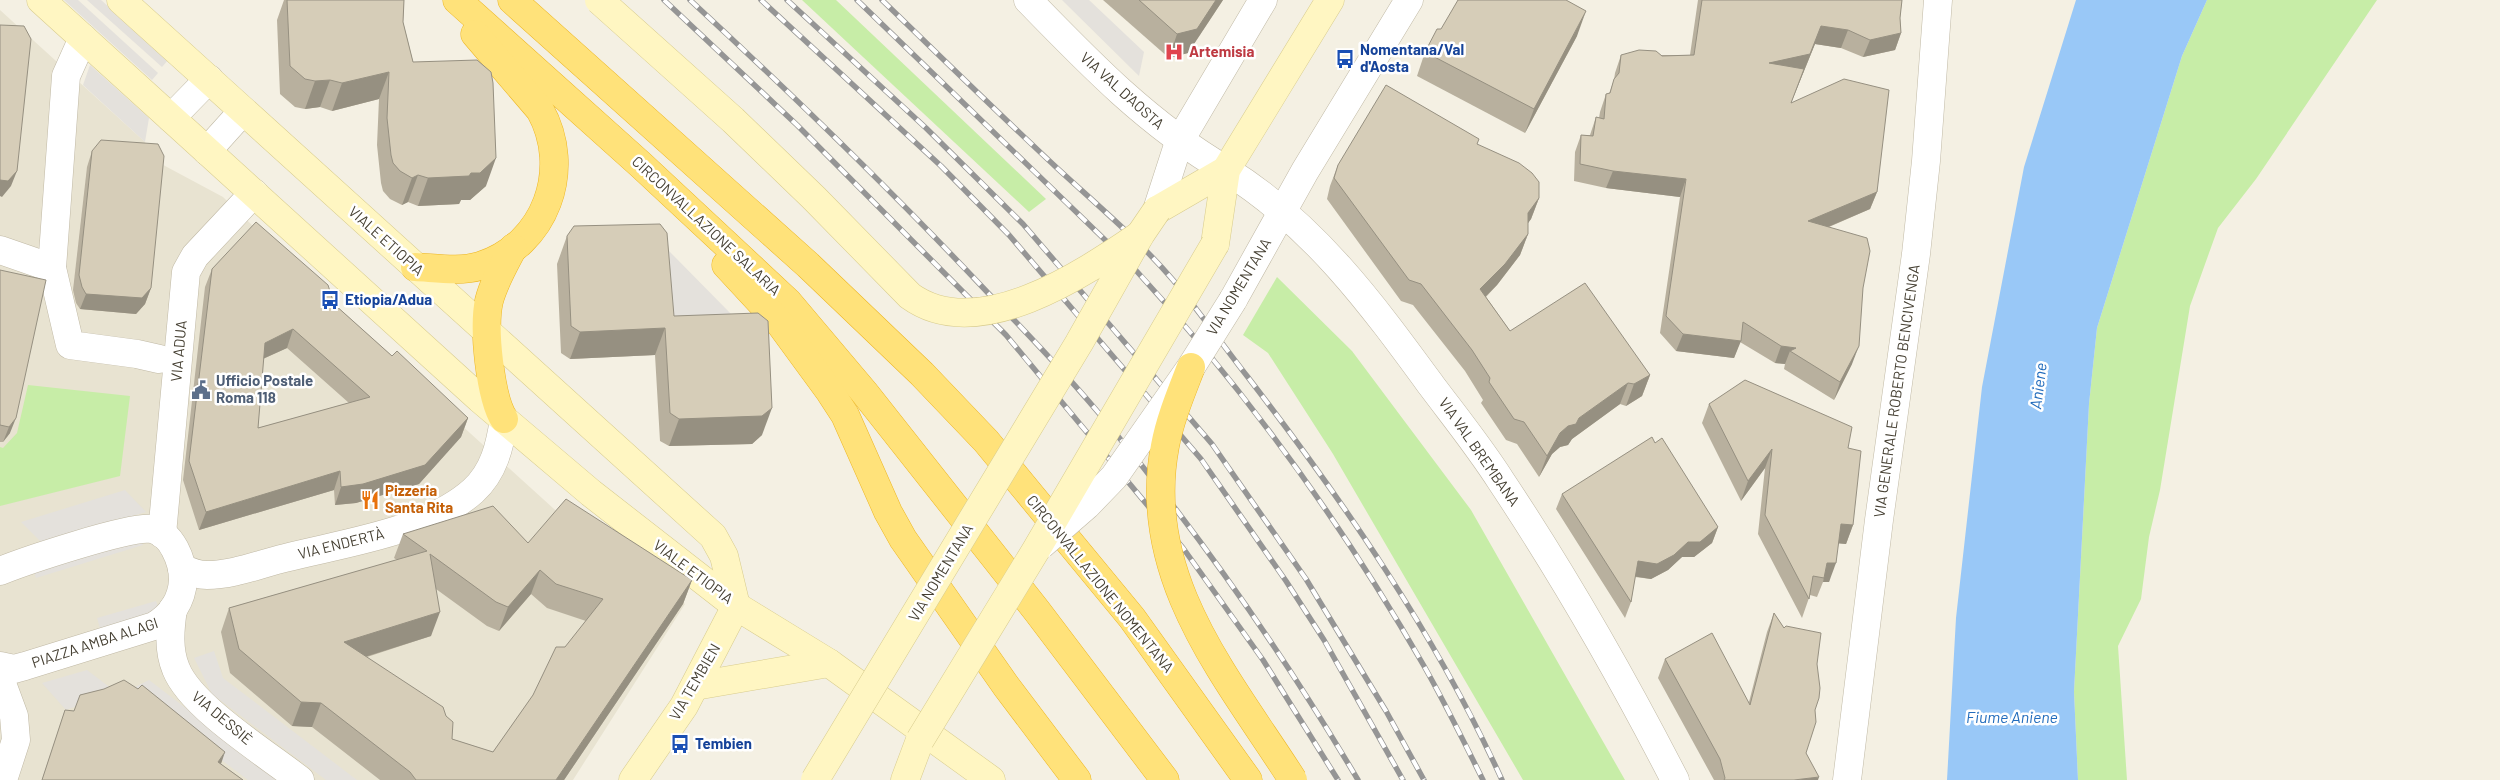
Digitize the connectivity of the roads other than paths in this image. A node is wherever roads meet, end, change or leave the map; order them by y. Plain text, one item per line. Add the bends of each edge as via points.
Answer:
1 (40, 0) edge
2 (121, 0) edge
3 (451, 0) edge
4 (457, 0) edge
5 (512, 0) edge
6 (530, 0) edge
7 (599, 0) edge
8 (1028, 0) edge
9 (1263, 0) edge
10 (1330, 0) edge
11 (1409, 0) edge
12 (1938, 0) edge
13 (83, 38) junction
14 (575, 56) junction
15 (209, 79) junction
16 (243, 111) junction
17 (171, 118) junction
18 (1179, 142) junction
19 (207, 151) junction
20 (1226, 170) junction
21 (667, 189) junction
22 (254, 193) junction
23 (1157, 210) junction
24 (1284, 211) junction
25 (1140, 235) junction
26 (513, 248) junction
27 (0, 250) edge
28 (416, 267) junction
29 (52, 268) junction
30 (488, 332) junction
31 (159, 360) dead end
32 (1190, 367) junction
33 (504, 420) junction
34 (162, 534) junction
35 (1036, 550) junction
36 (182, 568) junction
37 (0, 571) edge
38 (736, 606) junction
39 (173, 609) junction
40 (829, 663) junction
41 (0, 666) edge
42 (0, 678) edge
43 (695, 686) junction
44 (969, 771) edge
45 (3, 780) edge
46 (300, 780) edge
47 (633, 780) edge
48 (815, 780) edge
49 (905, 780) edge
50 (991, 780) edge
51 (1077, 780) edge
52 (1165, 780) edge
53 (1248, 780) edge
54 (1293, 780) edge
55 (1674, 780) edge
56 (1847, 780) edge

1 - 13 main road, VIALE ETIOPIA
2 - 15 main road, VIALE ETIOPIA
3 - 26 highway via 492,57 540,110 552,136 556,165 554,185 533,227
4 - 21 highway, CIRCONVALLAZIONE SALARIA
5 - 14 highway
6 - 14 highway
7 - 25 main road, bridge via 733,120 910,296 923,304 942,311 971,312 1011,304 1085,272
8 - 18 street, VIA VAL D'AOSTA via 1148,118
9 - 18 street, VIA NOMENTANA
10 - 20 main road, VIA NOMENTANA
11 - 24 street, VIA NOMENTANA
12 - 56 street, VIA GENERALE ROBERTO BENCIVENGA via 1916,254
13 - 17 main road, VIALE ETIOPIA
13 - 29 street via 66,76
14 - 53 highway, CIRCONVALLAZIONE NOMENTANA via 808,265 922,374 986,441 1132,618
15 - 16 main road, VIALE ETIOPIA
15 - 17 street
16 - 19 street
16 - 28 main road, VIALE ETIOPIA
17 - 19 main road, VIALE ETIOPIA
18 - 20 street, VIA VAL D'AOSTA
18 - 23 street, VIA NOMENTANA
19 - 22 main road, VIALE ETIOPIA
20 - 23 main road, VIA NOMENTANA
20 - 24 street, VIA VAL BREMBANA
20 - 35 main road, VIA NOMENTANA, bridge via 1215,244
21 - 51 highway via 807,359 845,415 903,539 1000,678
21 - 52 highway, CIRCONVALLAZIONE SALARIA via 788,302 845,368 1037,611
22 - 33 main road, VIALE ETIOPIA
22 - 34 street, VIA ADUA via 195,256 186,272
23 - 25 main road, VIA NOMENTANA, bridge
24 - 32 street, VIA NOMENTANA, bridge
24 - 55 street, VIA VAL BREMBANA via 1370,303 1501,480 1596,633
25 - 48 main road, VIA NOMENTANA, bridge via 1074,352
26 - 28 highway via 472,268
26 - 30 highway via 492,291
27 - 29 street
28 - 30 main road, VIALE ETIOPIA
29 - 31 street via 70,345
30 - 33 highway via 495,395
30 - 38 main road, VIALE ETIOPIA via 713,536 724,556
32 - 35 street, VIA NOMENTANA, bridge via 1114,477
32 - 54 highway, bridge via 1170,426 1161,477 1160,516 1168,559 1195,626
33 - 36 street, VIA ENDERTÀ via 498,450 481,483 462,500 432,516 384,534 228,572 200,574
33 - 38 main road, VIALE ETIOPIA via 591,493
34 - 36 street, PIAZZA AMBA ALAGI via 171,544
34 - 37 street via 150,529 135,530
35 - 49 main road, VIA NOMENTANA, bridge via 920,740
36 - 39 street, PIAZZA AMBA ALAGI via 181,591
38 - 40 main road
38 - 43 main road, VIA TEMBIEN
39 - 41 street, PIAZZA AMBA ALAGI via 164,621 140,631 14,669
39 - 46 street, VIA DESSIÈ via 170,627 172,657 185,686 202,704
40 - 43 main road
40 - 44 main road
42 - 45 street via 14,716 16,740
43 - 47 main road, VIA TEMBIEN
44 - 50 main road

